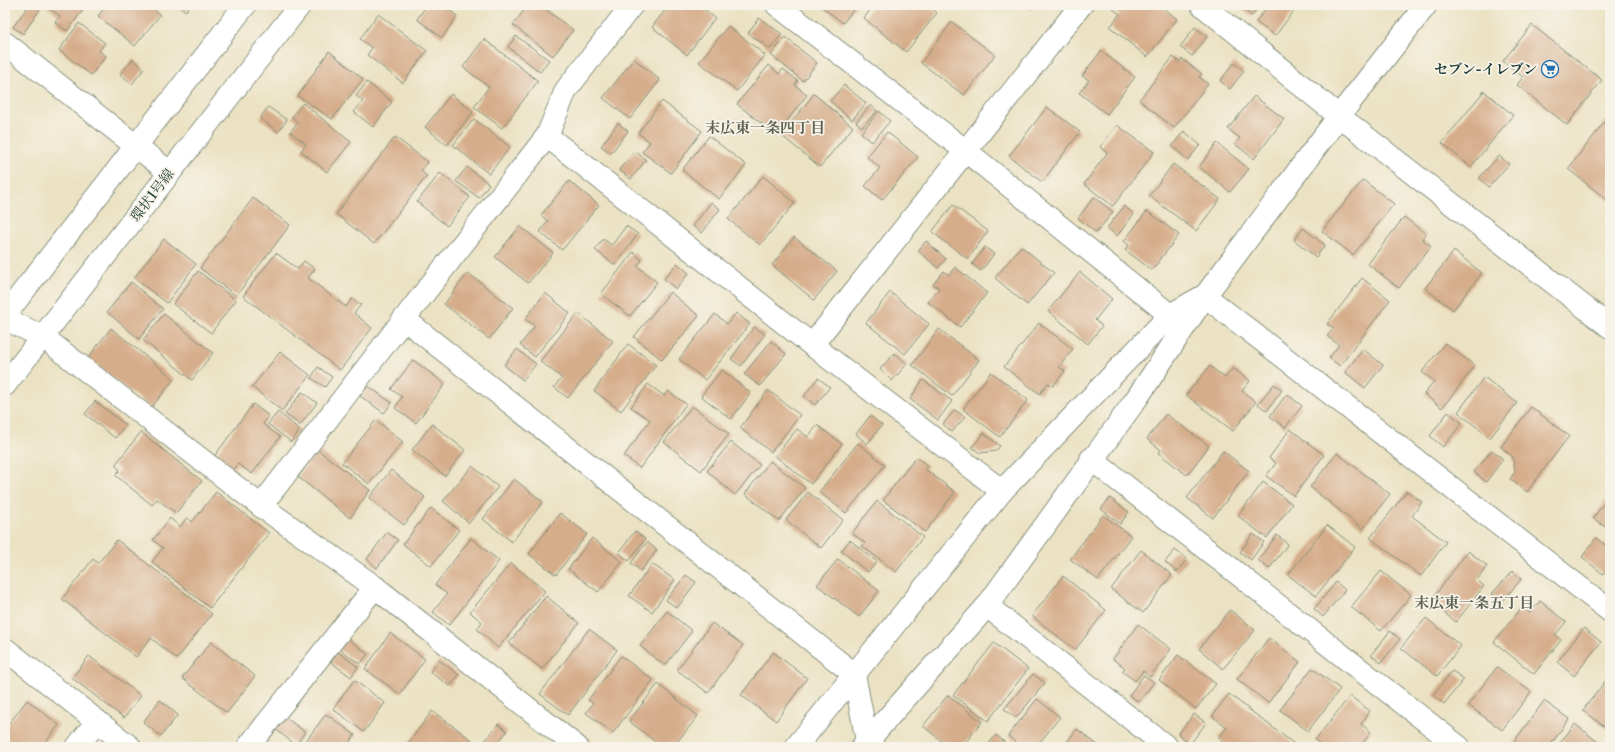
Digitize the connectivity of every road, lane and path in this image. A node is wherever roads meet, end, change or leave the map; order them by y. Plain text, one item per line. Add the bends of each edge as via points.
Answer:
1 (245, 5) edge
2 (300, 5) edge
3 (632, 5) edge
4 (777, 5) edge
5 (1081, 5) edge
6 (1202, 5) edge
7 (1426, 5) edge
8 (5, 43) edge
9 (1340, 116) junction
10 (547, 136) junction
11 (135, 145) junction
12 (966, 151) junction
13 (169, 172) junction
14 (1205, 296) junction
15 (5, 315) edge
16 (1170, 315) junction
17 (5, 319) edge
18 (404, 319) junction
19 (1610, 328) edge
20 (43, 337) junction
21 (812, 345) junction
22 (5, 385) edge
23 (1091, 459) junction
24 (1002, 491) junction
25 (261, 506) junction
26 (375, 587) junction
27 (987, 606) junction
28 (1610, 611) edge
29 (5, 649) edge
30 (854, 674) junction
31 (97, 722) junction
32 (868, 745) edge
33 (77, 747) edge
34 (130, 747) edge
35 (248, 747) edge
36 (577, 747) edge
37 (796, 747) edge
38 (1168, 747) edge
39 (1459, 747) edge

1 - 11 street
2 - 13 street, 環状1号線
3 - 10 street via 566,90
4 - 12 street
5 - 12 street
6 - 9 street
7 - 9 street
8 - 11 street
9 - 14 street
9 - 19 street
10 - 18 street
10 - 21 street
11 - 13 street
11 - 15 street
12 - 16 street
12 - 21 street
13 - 20 street, 環状1号線
14 - 16 street
14 - 23 street via 1137,398
14 - 28 street
16 - 24 street
17 - 20 street
18 - 25 street
18 - 30 street
20 - 22 street, 環状1号線
20 - 25 street
21 - 24 street
23 - 27 street
23 - 39 street
24 - 30 street
25 - 26 street
26 - 35 street
26 - 36 street
27 - 32 street
27 - 38 street
29 - 31 street
30 - 32 street
30 - 37 street
31 - 33 street
31 - 34 street

